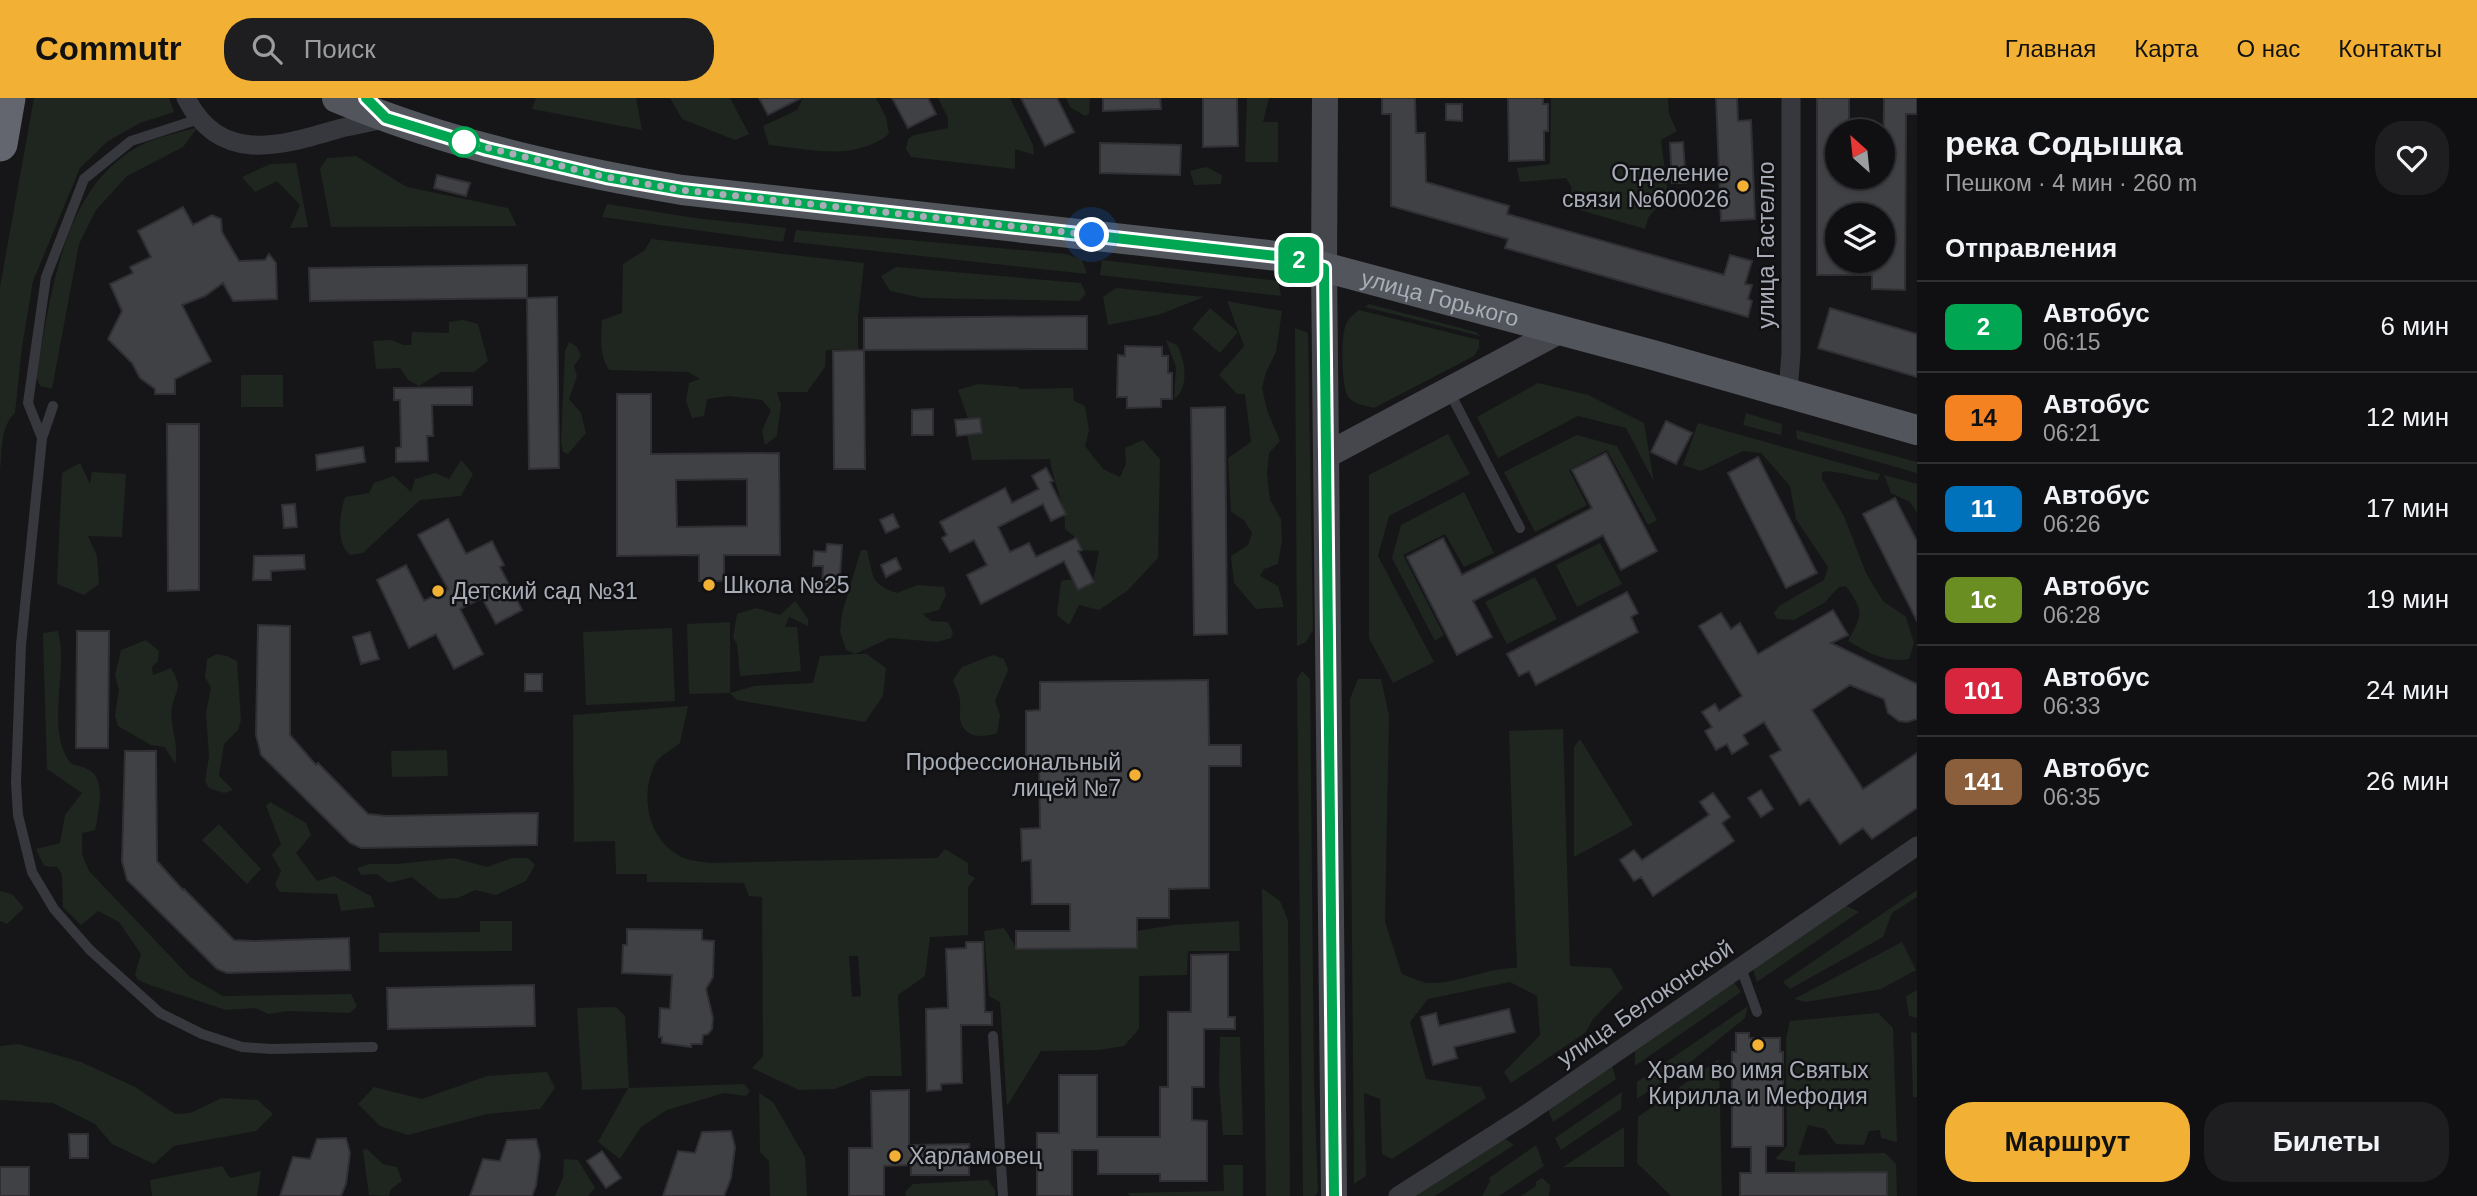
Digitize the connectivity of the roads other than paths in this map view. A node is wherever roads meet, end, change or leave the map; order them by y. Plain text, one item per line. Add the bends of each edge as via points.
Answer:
1 (186, 98) edge
2 (337, 98) edge
3 (1325, 98) edge
4 (1791, 98) edge
5 (9, 100) edge
6 (376, 108) edge
7 (199, 119) junction
8 (0, 144) edge
9 (1324, 268) junction
10 (1561, 330) junction
11 (1449, 391) junction
12 (1788, 393) junction
13 (53, 405) dead end
14 (1917, 430) edge
15 (42, 438) junction
16 (1327, 455) junction
17 (1520, 528) dead end
18 (1917, 846) edge
19 (1741, 968) junction
20 (1757, 1012) dead end
21 (993, 1036) dead end
22 (373, 1048) dead end
23 (1003, 1196) edge
24 (1334, 1196) edge
25 (1398, 1196) edge

1 - 7 street
2 - 6 main road, улица Горького
3 - 9 main road
4 - 12 street, улица Гастелло
5 - 8 highway
6 - 7 street via 341,128 302,140 249,146 218,136
6 - 9 main road, улица Горького via 500,152 682,190 1286,257
7 - 15 lane via 131,141 84,179 46,277 28,403
9 - 10 main road, улица Горького
9 - 16 main road
10 - 11 main road
10 - 12 main road, улица Горького
11 - 16 main road
11 - 17 lane
12 - 14 main road, улица Горького
13 - 15 lane
15 - 22 lane via 21,645 16,783 18,815 32,872 54,909 90,950 160,1013 242,1047
16 - 24 main road
18 - 19 street, улица Белоконской
19 - 20 lane
19 - 25 street, улица Белоконской
21 - 23 lane

